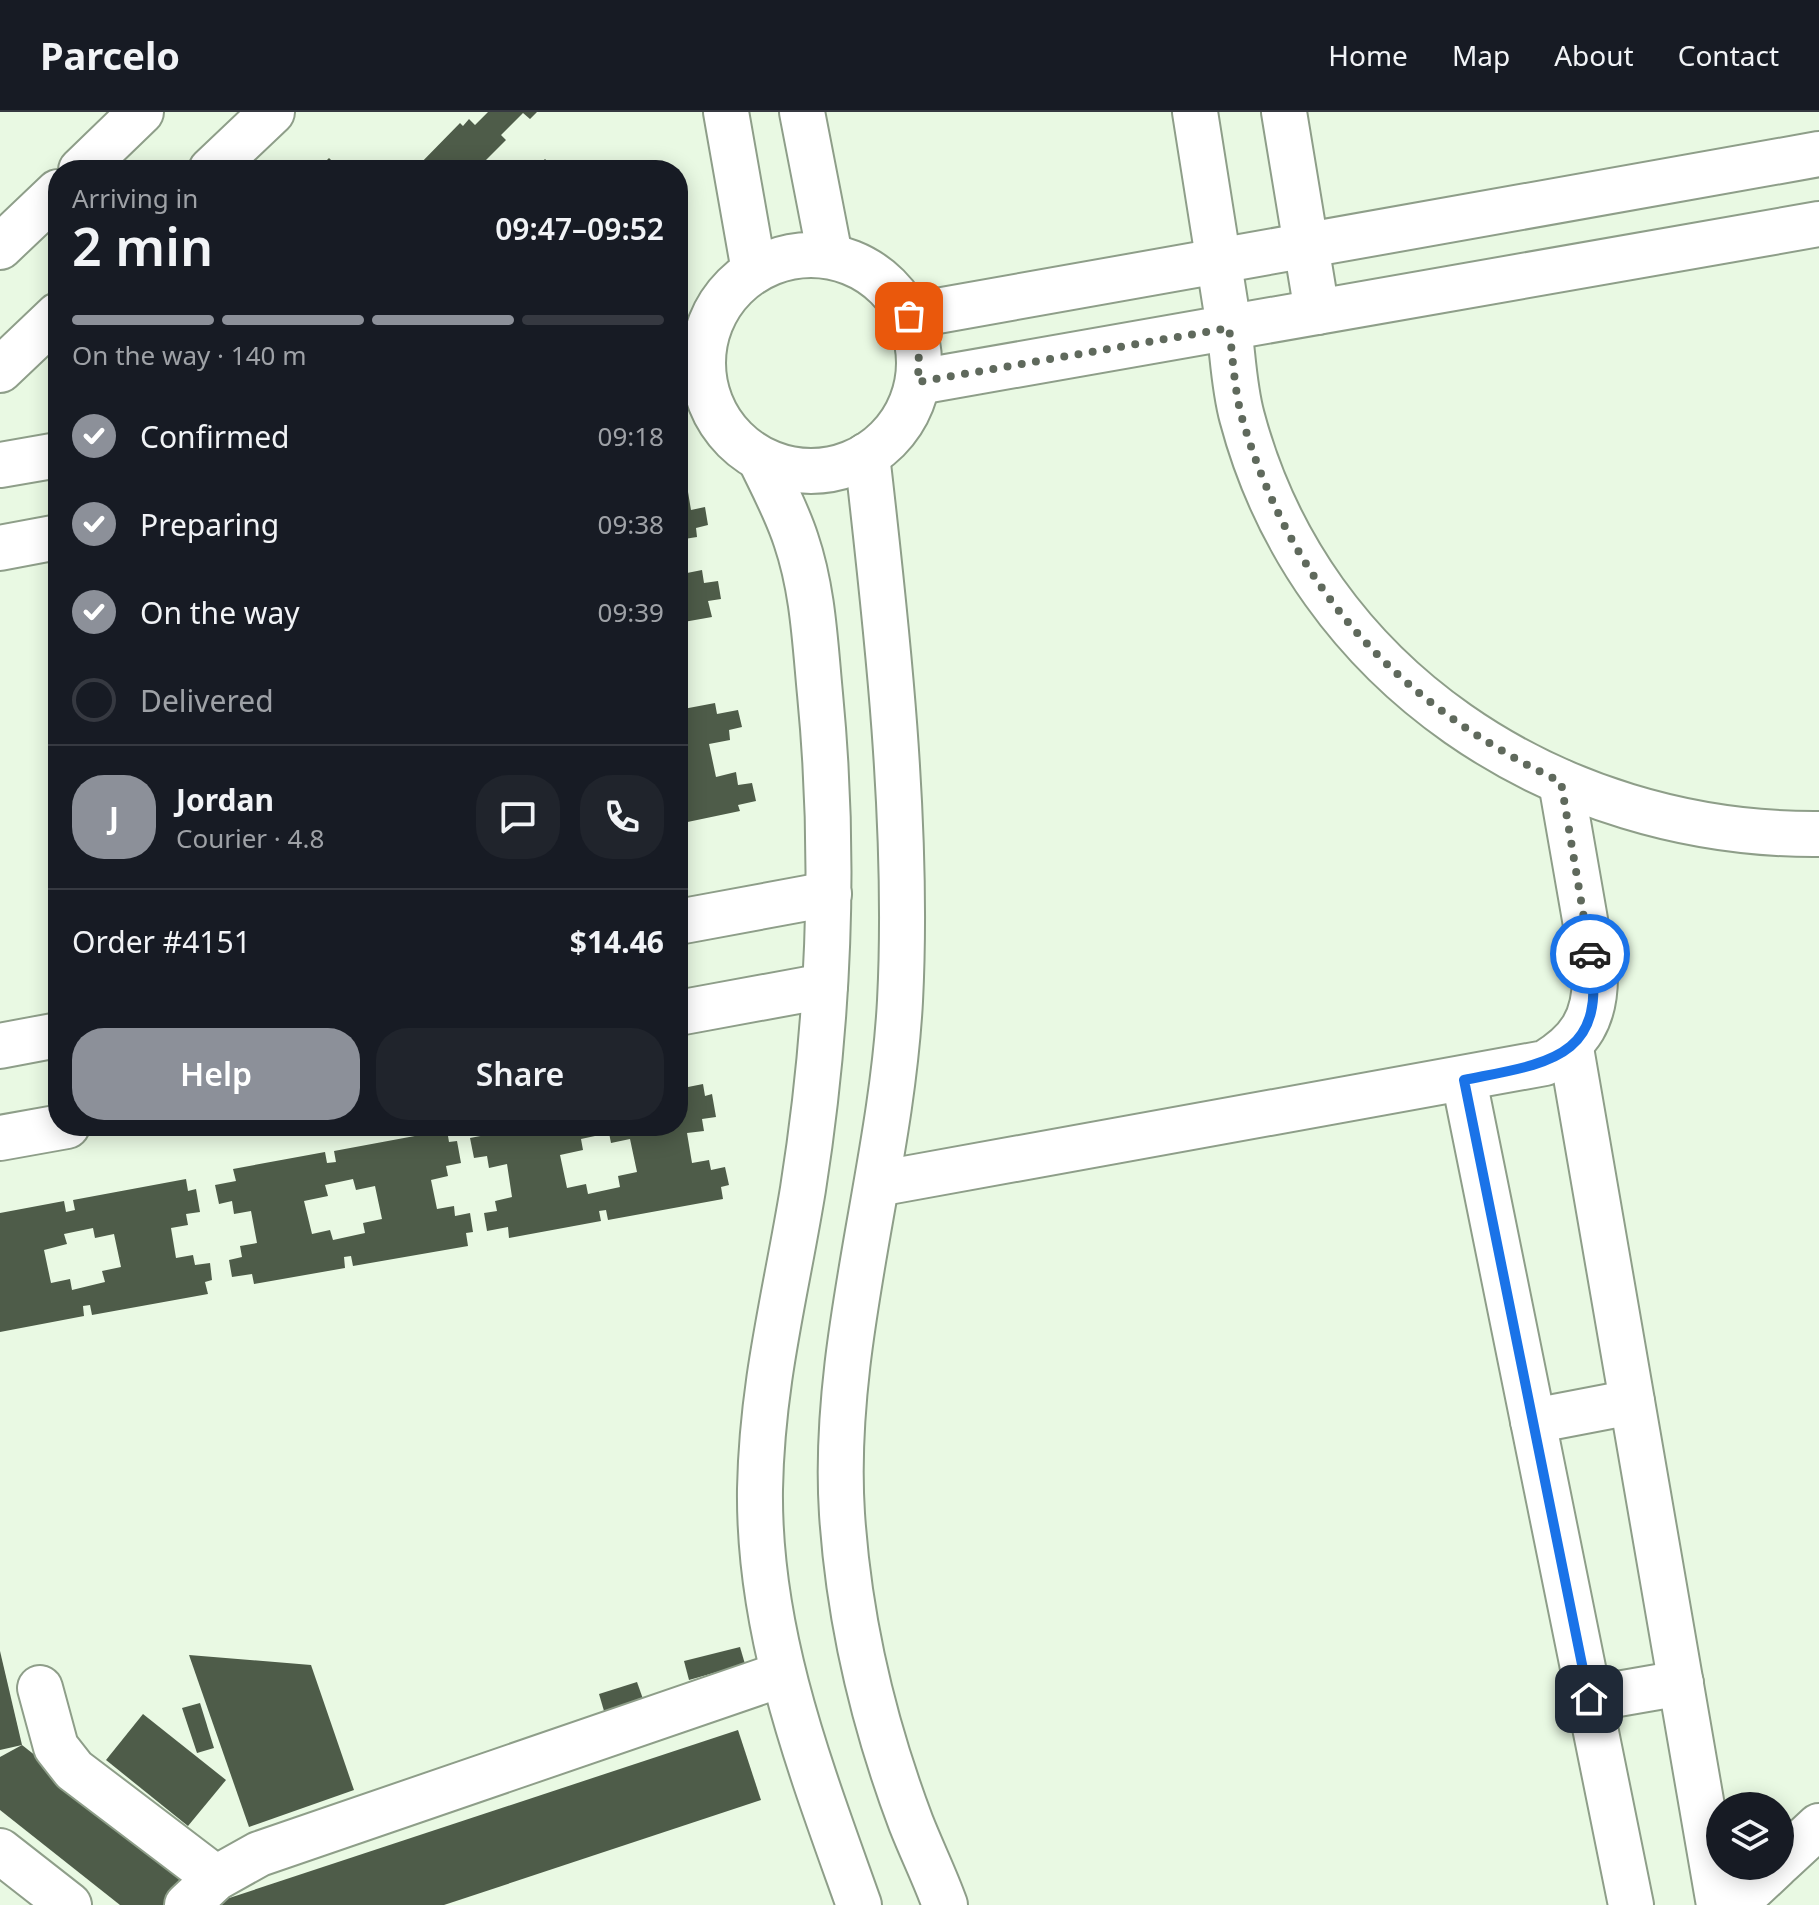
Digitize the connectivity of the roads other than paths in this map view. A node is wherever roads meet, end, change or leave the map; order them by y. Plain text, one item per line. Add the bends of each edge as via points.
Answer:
1 (141, 112) edge
2 (272, 112) edge
3 (726, 112) edge
4 (802, 112) edge
5 (1195, 112) edge
6 (1284, 112) edge
7 (1819, 154) edge
8 (91, 160) edge
9 (222, 160) edge
10 (48, 201) edge
11 (1819, 224) edge
12 (1306, 245) junction
13 (0, 247) edge
14 (830, 256) junction
15 (1218, 262) junction
16 (754, 271) junction
17 (1317, 312) junction
18 (909, 316) junction
19 (48, 324) edge
20 (1229, 328) junction
21 (692, 341) edge
22 (0, 370) edge
23 (918, 382) junction
24 (698, 422) edge
25 (867, 455) junction
26 (48, 457) edge
27 (760, 459) junction
28 (0, 465) edge
29 (48, 539) edge
30 (0, 548) edge
31 (1561, 782) junction
32 (1819, 834) edge
33 (829, 894) junction
34 (688, 920) edge
35 (825, 986) junction
36 (688, 1011) edge
37 (48, 1037) edge
38 (0, 1046) edge
39 (1571, 1048) junction
40 (1464, 1080) junction
41 (48, 1129) edge
42 (0, 1138) edge
43 (877, 1184) junction
44 (1632, 1402) junction
45 (1533, 1421) junction
46 (783, 1674) junction
47 (1681, 1683) junction
48 (40, 1688) dead end
49 (1589, 1699) junction
50 (1819, 1826) edge
51 (1794, 1849) edge
52 (0, 1851) edge
53 (1761, 1880) edge
54 (201, 1892) edge
55 (69, 1905) edge
56 (859, 1905) edge
57 (945, 1905) edge
58 (1631, 1905) edge
59 (1719, 1905) edge
60 (1734, 1905) edge

1 - 8 street
2 - 9 street
3 - 16 street
4 - 14 street
5 - 15 street
6 - 12 street
7 - 12 street
10 - 13 street
11 - 17 street
12 - 15 street
12 - 17 street
14 - 16 street via 796,256
14 - 18 street via 862,267 889,288
15 - 18 street
15 - 20 street
16 - 21 street via 735,285
17 - 20 street
18 - 23 street via 919,348
19 - 22 street
20 - 23 street
20 - 31 street via 1241,415 1260,471 1283,525 1346,620 1426,702 1491,746
21 - 24 street via 702,379
23 - 25 street via 907,414 886,442
24 - 27 street
25 - 27 street via 826,471 792,471
25 - 43 street via 892,715 901,919 900,1001
26 - 28 street
27 - 33 street via 796,540 814,620
29 - 30 street
31 - 32 street via 1667,818 1725,829
31 - 39 street via 1595,977 1591,1015
33 - 34 street
33 - 35 street
35 - 36 street
35 - 46 street via 815,1107 762,1423 764,1565
37 - 38 street
39 - 40 street via 1545,1063
39 - 44 street
40 - 43 street
40 - 45 street
41 - 42 street
43 - 57 street via 848,1373 843,1526 870,1690 902,1797
44 - 45 street
44 - 47 street
45 - 49 street
46 - 54 street via 259,1854
46 - 56 street via 805,1757
47 - 49 street
47 - 59 street
48 - 54 street via 56,1747 74,1770
49 - 58 street
50 - 51 street
52 - 55 street
53 - 60 street

